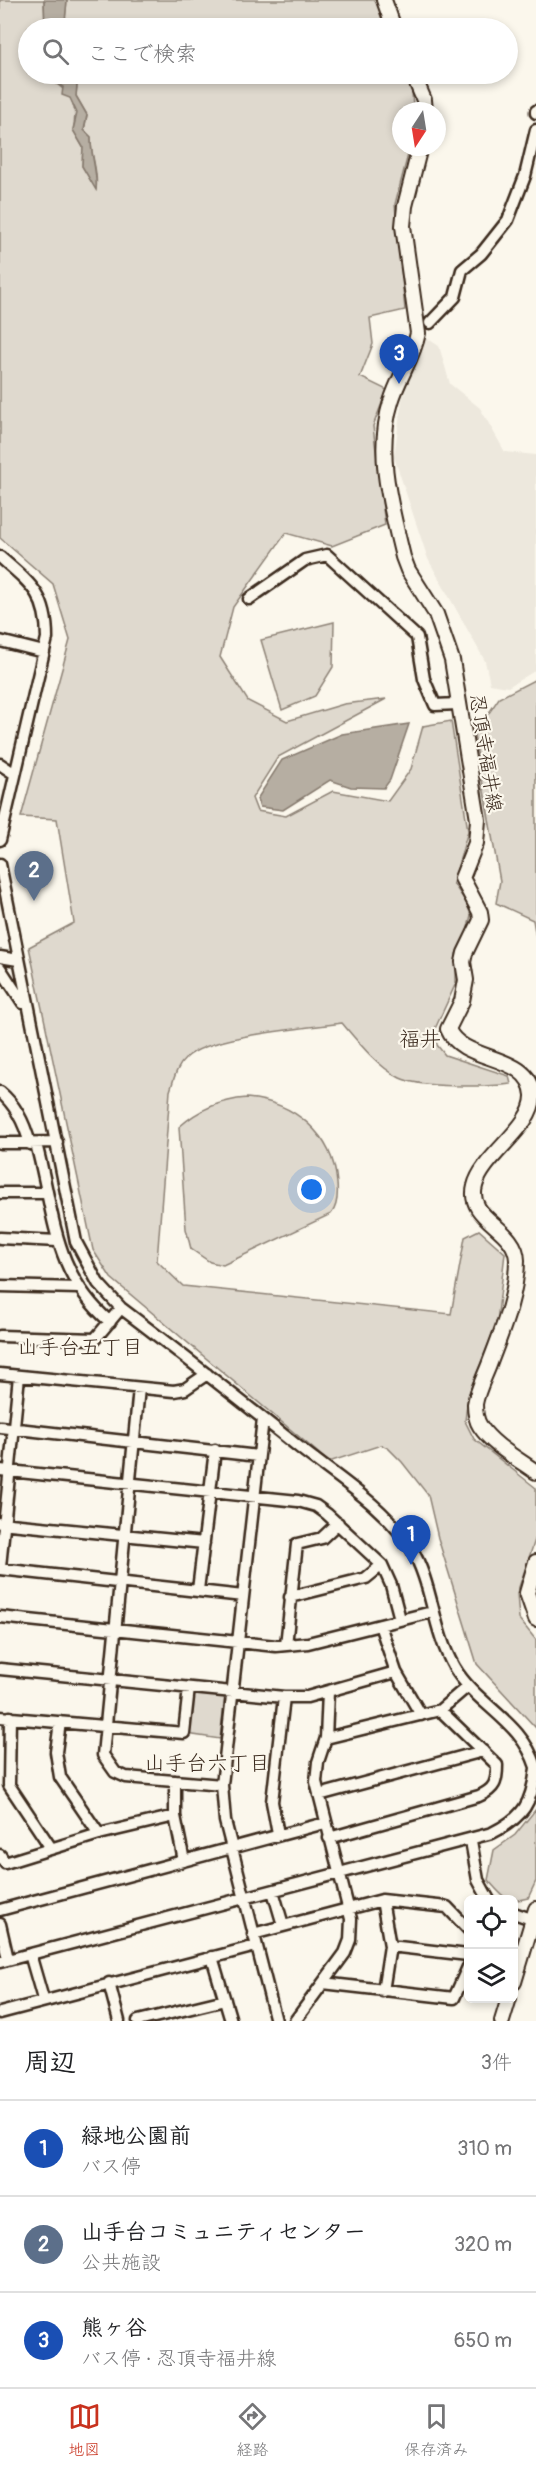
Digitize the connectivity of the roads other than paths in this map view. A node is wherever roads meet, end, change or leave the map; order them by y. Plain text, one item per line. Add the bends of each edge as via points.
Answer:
1 (384, 0) edge
2 (390, 18) edge
3 (417, 84) edge
4 (424, 102) edge
5 (536, 130) edge
6 (418, 156) edge
7 (430, 324) dead end
8 (0, 557) edge
9 (249, 599) dead end
10 (0, 641) edge
11 (44, 652) junction
12 (458, 704) junction
13 (0, 764) edge
14 (15, 774) junction
15 (3, 807) edge
16 (0, 840) edge
17 (0, 864) edge
18 (0, 957) edge
19 (18, 960) junction
20 (0, 968) edge
21 (28, 1014) junction
22 (0, 1092) edge
23 (57, 1142) junction
24 (0, 1143) edge
25 (33, 1144) junction
26 (0, 1192) edge
27 (47, 1193) junction
28 (0, 1238) edge
29 (57, 1240) junction
30 (0, 1286) edge
31 (78, 1288) junction
32 (121, 1308) junction
33 (110, 1322) junction
34 (0, 1336) edge
35 (0, 1374) edge
36 (207, 1374) junction
37 (19, 1376) junction
38 (139, 1388) junction
39 (263, 1419) junction
40 (0, 1428) edge
41 (14, 1429) junction
42 (133, 1441) junction
43 (215, 1450) junction
44 (258, 1456) junction
45 (5, 1470) edge
46 (536, 1472) edge
47 (129, 1483) junction
48 (210, 1491) junction
49 (253, 1496) junction
50 (338, 1522) junction
51 (2, 1524) edge
52 (124, 1536) junction
53 (204, 1543) junction
54 (536, 1562) edge
55 (382, 1565) junction
56 (0, 1568) edge
57 (119, 1582) junction
58 (198, 1590) junction
59 (243, 1596) junction
60 (290, 1597) junction
61 (432, 1612) junction
62 (0, 1617) edge
63 (536, 1619) edge
64 (400, 1620) junction
65 (380, 1625) junction
66 (116, 1630) junction
67 (238, 1643) junction
68 (286, 1646) junction
69 (0, 1669) edge
70 (396, 1672) junction
71 (110, 1680) junction
72 (468, 1686) junction
73 (189, 1688) junction
74 (232, 1692) junction
75 (328, 1692) junction
76 (284, 1697) junction
77 (441, 1710) junction
78 (420, 1715) junction
79 (5, 1717) edge
80 (60, 1722) junction
81 (106, 1726) junction
82 (326, 1738) junction
83 (483, 1751) junction
84 (536, 1768) edge
85 (175, 1781) junction
86 (222, 1785) junction
87 (319, 1795) junction
88 (175, 1816) junction
89 (325, 1823) junction
90 (99, 1834) junction
91 (278, 1834) junction
92 (329, 1838) junction
93 (471, 1841) junction
94 (231, 1846) junction
95 (51, 1848) junction
96 (0, 1855) edge
97 (184, 1861) junction
98 (339, 1874) junction
99 (273, 1891) junction
100 (487, 1895) edge
101 (245, 1900) junction
102 (382, 1900) junction
103 (348, 1907) junction
104 (0, 1910) edge
105 (518, 1913) edge
106 (533, 1914) edge
107 (0, 1924) edge
108 (283, 1925) junction
109 (464, 1925) edge
110 (253, 1934) junction
111 (256, 1946) junction
112 (390, 1946) junction
113 (30, 1954) junction
114 (464, 1955) edge
115 (212, 1957) junction
116 (4, 1960) edge
117 (518, 1965) edge
118 (464, 1977) edge
119 (109, 1983) junction
120 (323, 1983) junction
121 (383, 1991) junction
122 (43, 1999) junction
123 (225, 2000) junction
124 (507, 2003) edge
125 (4, 2015) edge
126 (119, 2021) edge
127 (138, 2021) edge
128 (231, 2021) edge
129 (276, 2021) edge
130 (295, 2021) edge
131 (501, 2021) edge

1 - 2 main road
3 - 4 main road
5 - 7 street via 525,176 508,220 481,254 462,270 455,297
6 - 12 main road, 忍頂寺福井線 via 403,226 418,333 383,433 385,468 403,557 436,614 452,660
8 - 11 street via 33,585 43,602 47,619
9 - 12 street via 305,560 327,555 417,637 424,679 435,705
10 - 11 street
11 - 14 street
12 - 46 main road, 忍頂寺福井線 via 478,832 462,878 481,920 465,953 462,1001 448,1029 462,1047 518,1069 533,1095 530,1111 474,1186 477,1210 509,1238 517,1260 504,1324 477,1397 476,1415 487,1434
13 - 14 street
14 - 15 street
15 - 16 street
17 - 19 street
18 - 19 street
19 - 21 street
20 - 21 street via 14,985
21 - 23 street
22 - 25 street via 9,1099
23 - 25 street
23 - 32 street via 76,1242 98,1283
24 - 25 street
25 - 27 street
26 - 27 street
27 - 29 street
28 - 29 street
29 - 31 street
30 - 31 street
31 - 33 street
32 - 33 street
32 - 36 street
33 - 34 street via 95,1339
35 - 37 street
36 - 38 street via 174,1392
36 - 39 street
37 - 38 street
37 - 41 street
38 - 42 street
39 - 44 street
39 - 61 street via 387,1517 419,1564
40 - 41 street
41 - 42 street
41 - 45 street
42 - 43 street
42 - 47 street
43 - 44 street
43 - 48 street
44 - 49 street
45 - 47 street
45 - 51 street
47 - 48 street
47 - 52 street
48 - 49 street
48 - 53 street
49 - 50 street via 316,1506
49 - 59 street
50 - 55 street
50 - 60 street via 322,1538 297,1544
51 - 52 street
51 - 56 street
52 - 53 street
52 - 57 street
53 - 58 street
54 - 63 main road via 527,1593
55 - 60 street via 366,1578
55 - 64 street
56 - 57 street
57 - 58 street
57 - 66 street
58 - 59 street
59 - 67 street
60 - 68 street
61 - 64 street
61 - 72 street via 444,1648
62 - 66 street
64 - 65 street
65 - 68 street
65 - 70 street
66 - 67 street
66 - 71 street
67 - 68 street
67 - 74 street
69 - 71 street
70 - 75 street
70 - 78 street
71 - 73 street
71 - 81 street
72 - 77 street
72 - 84 street via 517,1730 530,1748
73 - 74 street
73 - 81 street via 184,1733
74 - 76 street
74 - 86 street
75 - 76 street
75 - 82 street
76 - 91 street via 272,1802
77 - 78 street
77 - 83 street
78 - 82 street
79 - 80 street
79 - 95 street via 9,1785
80 - 81 street
80 - 90 street via 56,1752 60,1776
81 - 85 street via 103,1755 115,1772 126,1777
82 - 87 street via 318,1762
83 - 87 street
83 - 92 street via 496,1765 497,1780 492,1790
84 - 93 street via 533,1794 523,1812 510,1824
85 - 86 street
85 - 88 street
86 - 94 street
87 - 89 street
88 - 90 street
88 - 97 street
89 - 91 street
89 - 92 street
90 - 95 street
91 - 94 street
92 - 98 street
93 - 98 street
93 - 100 street via 478,1880
94 - 97 street
94 - 101 street
95 - 96 street via 5,1863
97 - 104 street
98 - 99 street
98 - 103 street
99 - 101 street
99 - 108 street
101 - 110 street
101 - 113 street
102 - 103 street
102 - 109 street via 447,1906
102 - 112 street
103 - 108 street
103 - 120 street via 350,1940
105 - 106 street
106 - 117 main road
107 - 116 street
108 - 110 street
110 - 111 street
111 - 115 street
111 - 129 street
112 - 114 street
112 - 121 street
113 - 116 street
113 - 122 street
115 - 119 street
115 - 123 street
118 - 121 street via 454,1998
119 - 122 street
119 - 126 street
120 - 121 street
120 - 130 street
122 - 125 street
123 - 127 street
123 - 128 street
124 - 131 main road

